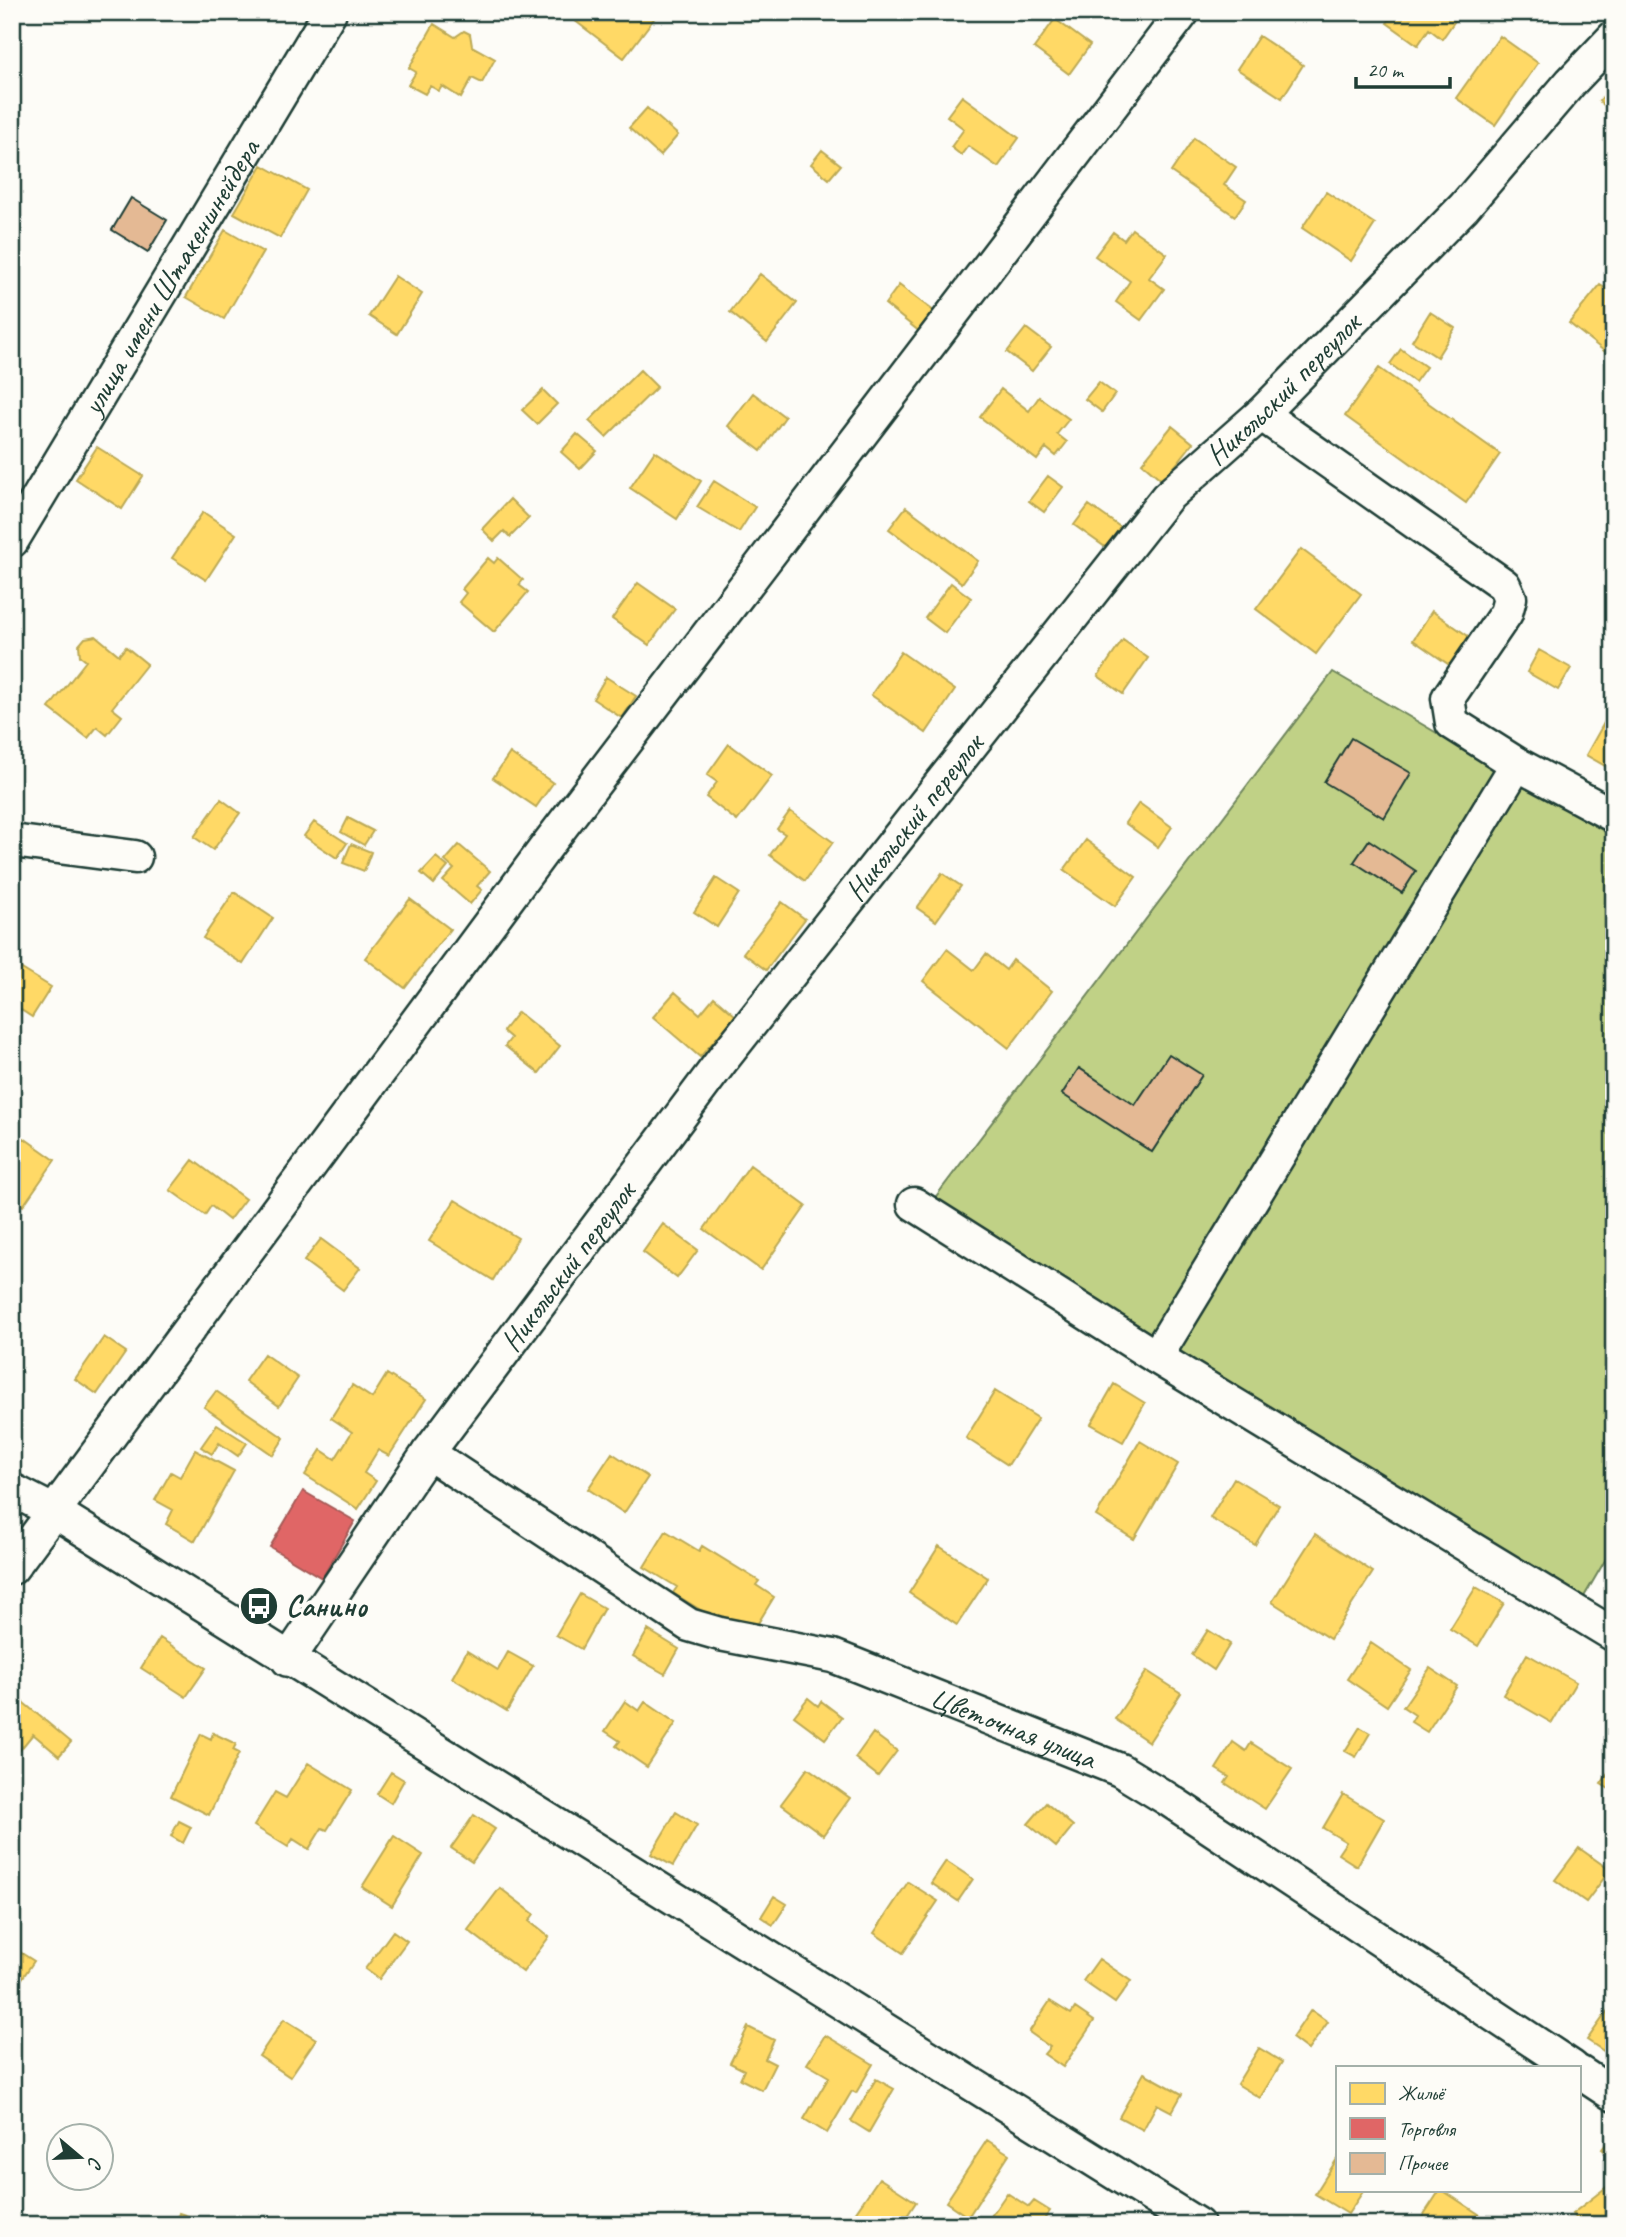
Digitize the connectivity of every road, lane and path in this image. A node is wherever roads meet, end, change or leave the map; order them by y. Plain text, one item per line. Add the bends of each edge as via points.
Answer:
1 (330, 12) edge
2 (1183, 12) edge
3 (1614, 37) edge
4 (1261, 414) junction
5 (12, 541) edge
6 (1517, 764) junction
7 (1614, 816) edge
8 (12, 841) edge
9 (135, 857) dead end
10 (914, 1204) dead end
11 (1156, 1357) junction
12 (428, 1452) junction
13 (12, 1490) edge
14 (55, 1512) junction
15 (12, 1568) edge
16 (1614, 1635) edge
17 (288, 1660) junction
18 (1570, 2066) edge
19 (1580, 2073) edge
20 (1614, 2095) edge
21 (1198, 2225) edge

1 - 5 street, улица имени Штакеншнейдера
2 - 14 street via 549,843
3 - 4 street, Никольский переулок via 1464,207
4 - 6 street via 1504,585 1510,598 1506,613 1448,698 1452,723
4 - 12 street, Никольский переулок via 1167,497 723,1059
6 - 7 street
6 - 11 street
8 - 9 street
10 - 11 street
11 - 16 street
12 - 17 street, Никольский переулок
12 - 18 street, Цветочная улица via 689,1625 833,1656 1120,1770
13 - 14 street
14 - 15 street
14 - 17 street
17 - 21 street
19 - 20 street

